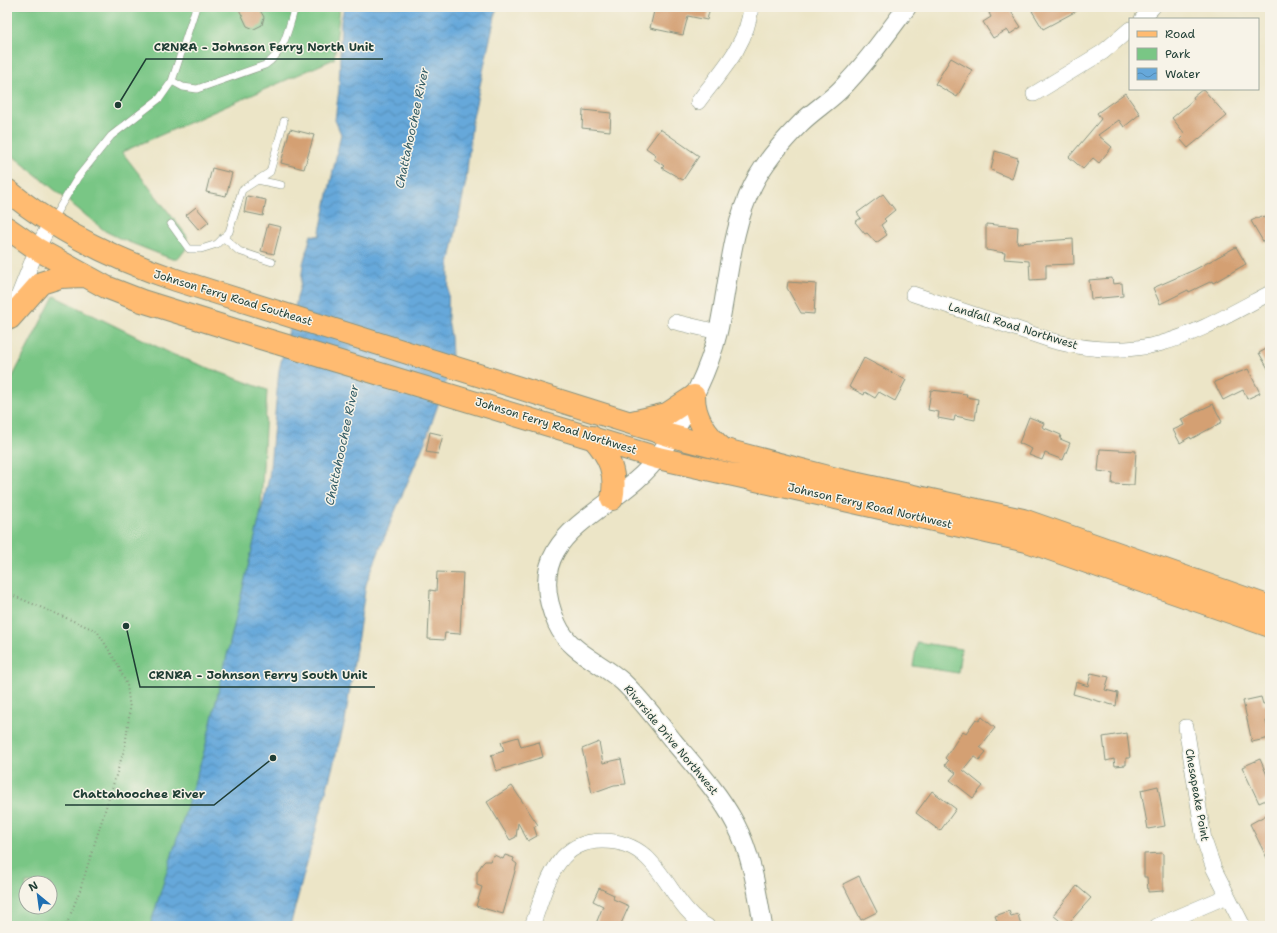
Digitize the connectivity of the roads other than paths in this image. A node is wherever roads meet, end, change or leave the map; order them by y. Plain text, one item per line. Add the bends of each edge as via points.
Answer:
1 (196, 7) edge
2 (295, 7) edge
3 (751, 7) edge
4 (907, 7) edge
5 (1153, 7) edge
6 (1143, 18) edge
7 (1129, 30) edge
8 (172, 82) junction
9 (1034, 94) dead end
10 (698, 102) dead end
11 (284, 121) dead end
12 (257, 180) junction
13 (281, 185) dead end
14 (7, 190) edge
15 (51, 222) junction
16 (170, 224) dead end
17 (7, 228) edge
18 (223, 238) junction
19 (37, 249) junction
20 (272, 262) dead end
21 (83, 276) junction
22 (1270, 293) edge
23 (913, 294) dead end
24 (8, 321) edge
25 (675, 322) dead end
26 (718, 332) junction
27 (474, 373) joint
28 (693, 396) junction
29 (629, 422) junction
30 (672, 436) junction
31 (592, 437) junction
32 (724, 450) junction
33 (658, 458) junction
34 (612, 499) junction
35 (1270, 607) edge
36 (1270, 626) edge
37 (1186, 727) dead end
38 (1227, 896) junction
39 (532, 926) edge
40 (708, 926) edge
41 (763, 926) edge
42 (1157, 926) edge
43 (1243, 926) edge

1 - 8 lane
2 - 8 lane via 280,52 265,65 198,89
3 - 10 street via 745,34 737,51
4 - 26 street, Riverside Drive Northwest via 861,67 838,92 801,122 767,163 753,185 734,236
5 - 6 street
7 - 9 street via 1103,52
8 - 15 lane via 160,98 111,136 78,177
11 - 12 lane via 270,172
12 - 13 lane
12 - 18 lane via 242,190 229,232
14 - 15 main road, Johnson Ferry Road Southeast
15 - 19 street
15 - 27 main road, Johnson Ferry Road Southeast via 117,259 176,280
16 - 18 lane via 189,249 201,249 217,244
17 - 19 main road
18 - 20 lane via 240,251
19 - 21 main road
19 - 24 street
21 - 24 main road via 60,277 41,283
21 - 31 main road, Johnson Ferry Road Northwest via 142,301
22 - 23 street, Landfall Road Northwest via 1195,332 1165,343 1122,350 1053,341
25 - 26 street
26 - 28 street, Riverside Drive Northwest via 713,352
27 - 29 main road, Johnson Ferry Road Northwest
28 - 29 main road via 664,415
28 - 30 street, Riverside Drive Northwest
28 - 32 main road via 701,424 708,435
29 - 30 main road, Johnson Ferry Road Northwest
30 - 32 main road, Johnson Ferry Road Northwest
30 - 33 street, Riverside Drive Northwest
31 - 33 main road, Johnson Ferry Road Northwest
31 - 34 main road via 604,451 613,469
32 - 35 main road, Johnson Ferry Road Northwest via 840,480 1022,520
33 - 34 street, Riverside Drive Northwest
33 - 36 main road, Johnson Ferry Road Northwest via 1027,541
34 - 41 street, Riverside Drive Northwest via 557,546 548,574 549,603 560,631 572,646 624,683 718,795 736,824 749,855
37 - 38 street, Chesapeake Point via 1204,840
38 - 42 street
38 - 43 street, Chesapeake Point
39 - 40 street via 557,863 580,845 609,841 630,846 646,856 691,913

